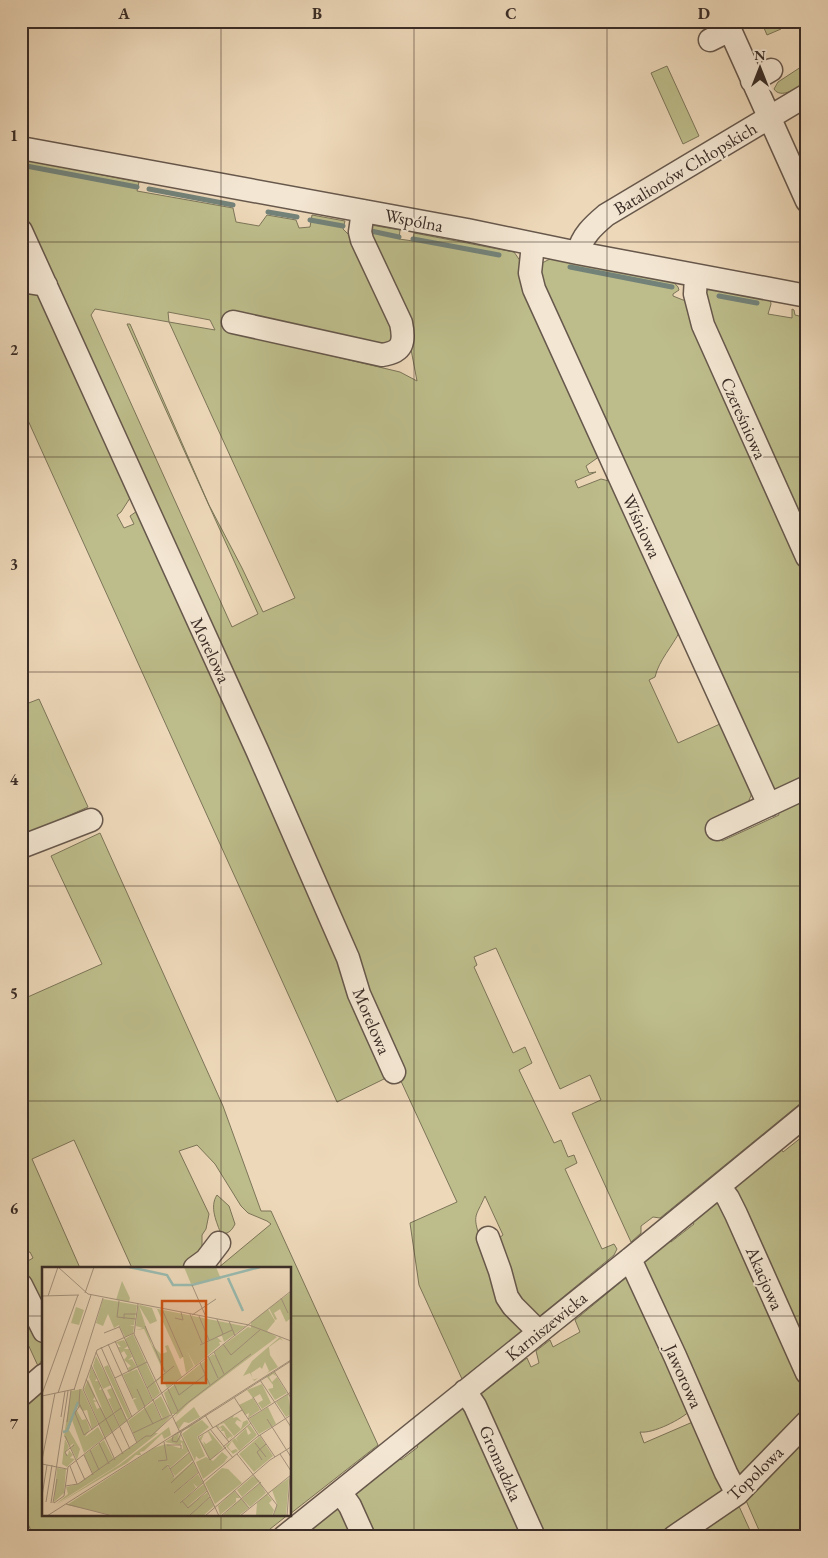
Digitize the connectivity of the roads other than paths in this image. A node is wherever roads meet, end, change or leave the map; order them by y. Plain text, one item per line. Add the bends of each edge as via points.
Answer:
1 (728, 26) edge
2 (710, 40) dead end
3 (807, 96) edge
4 (769, 118) junction
5 (21, 148) edge
6 (807, 201) edge
7 (363, 211) junction
8 (21, 230) edge
9 (533, 244) junction
10 (578, 253) junction
11 (696, 276) junction
12 (21, 281) edge
13 (46, 285) junction
14 (807, 296) edge
15 (233, 322) dead end
16 (807, 557) edge
17 (807, 788) edge
18 (769, 805) junction
19 (91, 820) dead end
20 (716, 829) dead end
21 (21, 847) edge
22 (394, 1072) dead end
23 (807, 1114) edge
24 (719, 1186) junction
25 (488, 1238) dead end
26 (219, 1243) dead end
27 (630, 1259) junction
28 (196, 1267) edge
29 (21, 1285) edge
30 (42, 1327) edge
31 (538, 1333) junction
32 (807, 1373) edge
33 (42, 1377) edge
34 (465, 1392) junction
35 (21, 1395) edge
36 (807, 1422) edge
37 (340, 1492) junction
38 (738, 1494) junction
39 (284, 1537) edge
40 (364, 1537) edge
41 (534, 1537) edge
42 (674, 1537) edge

1 - 2 street
1 - 4 street via 762,76
3 - 4 street, Batalionów Chłopskich
4 - 6 street
4 - 10 street, Batalionów Chłopskich via 606,215 587,232
5 - 7 street, Wspólna
7 - 9 street, Wspólna
7 - 15 street via 362,240 401,323 404,336 397,350 382,355
8 - 13 street, Morelowa
9 - 10 street, Wspólna
9 - 18 street, Wiśniowa via 530,273 534,289
10 - 11 street, Wspólna
11 - 14 street, Wspólna
11 - 16 street, Czereśniowa via 695,294 703,325
12 - 13 street
13 - 22 street, Morelowa via 348,958 359,994
17 - 18 street
18 - 20 street
19 - 21 street
23 - 24 street, Karniszewicka
24 - 27 street, Karniszewicka
24 - 32 street, Akacjowa via 736,1214
25 - 31 street via 507,1297
26 - 28 street
27 - 31 street, Karniszewicka
27 - 38 street, Jaworowa
29 - 30 street
31 - 34 street, Karniszewicka
33 - 35 street
34 - 37 street, Karniszewicka
34 - 41 street, Gromadzka via 475,1406
36 - 38 street, Topolowa
37 - 39 street, Karniszewicka
37 - 40 street
38 - 42 street, Topolowa

